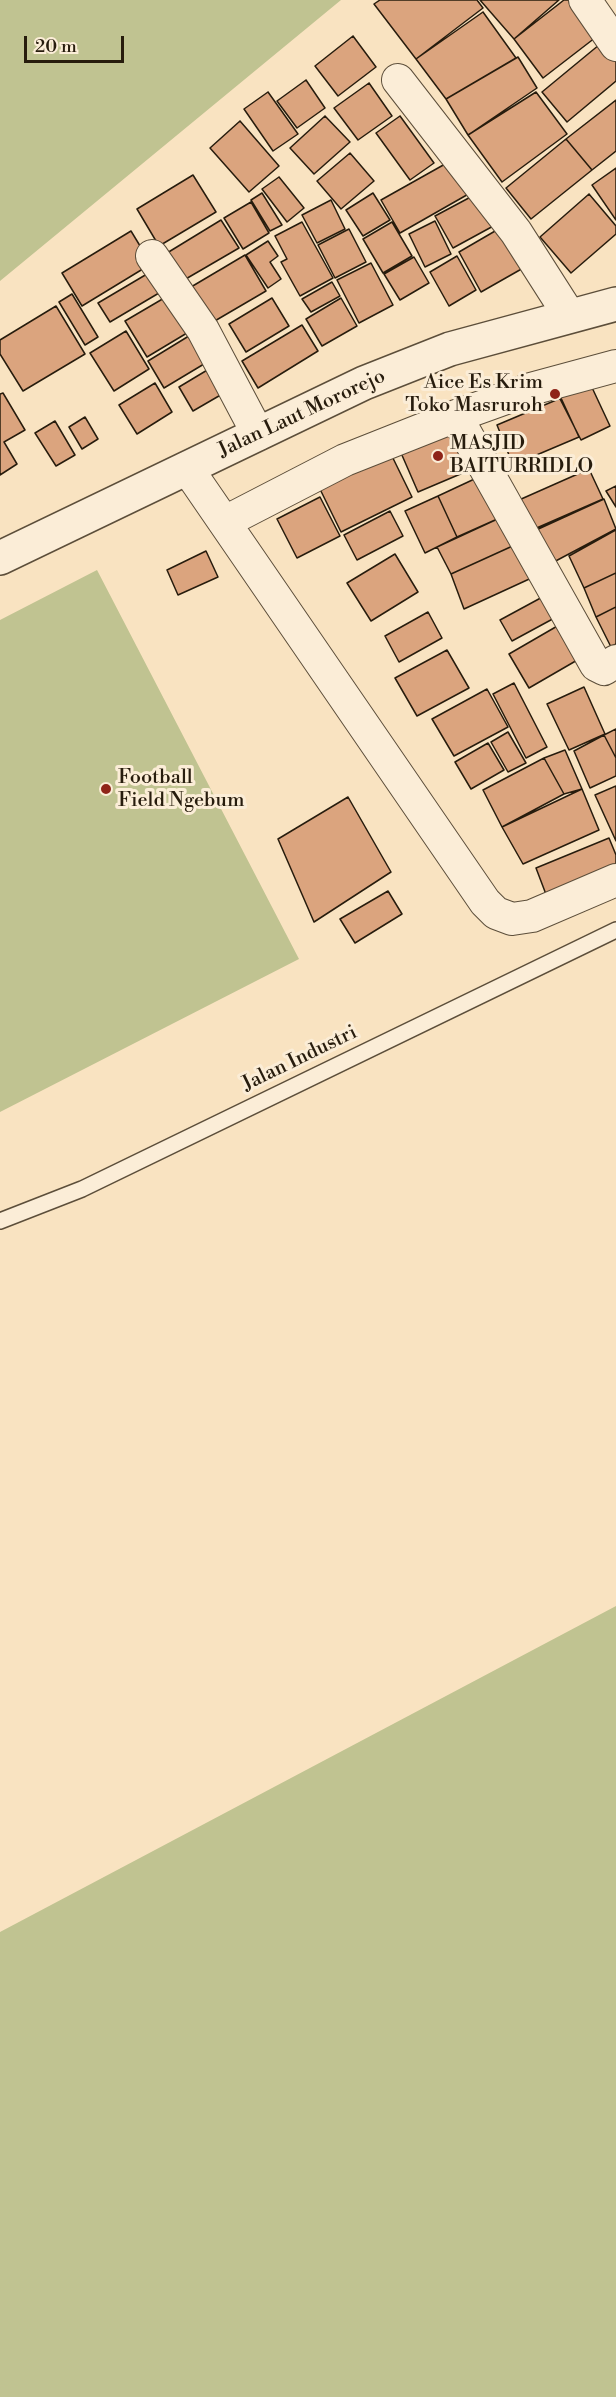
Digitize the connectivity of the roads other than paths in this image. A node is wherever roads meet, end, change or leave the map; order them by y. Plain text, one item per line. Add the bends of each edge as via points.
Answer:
1 (585, 0) edge
2 (616, 45) edge
3 (398, 80) dead end
4 (152, 256) dead end
5 (616, 304) edge
6 (569, 315) junction
7 (616, 366) edge
8 (456, 416) junction
9 (258, 434) junction
10 (187, 468) junction
11 (225, 522) junction
12 (0, 558) edge
13 (616, 661) edge
14 (616, 880) edge
15 (616, 930) edge
16 (0, 1221) edge

1 - 2 street
3 - 6 street via 516,232
4 - 9 street via 204,330
5 - 6 street, Jalan Laut Mororejo
6 - 9 street, Jalan Laut Mororejo via 450,349 364,383
7 - 8 street via 531,389
8 - 11 street via 345,460
8 - 13 street via 596,665 604,669
9 - 10 street, Jalan Laut Mororejo
10 - 11 street
10 - 12 street, Jalan Laut Mororejo
11 - 14 street via 496,913 512,920 532,916
15 - 16 lane, Jalan Industri via 82,1189

